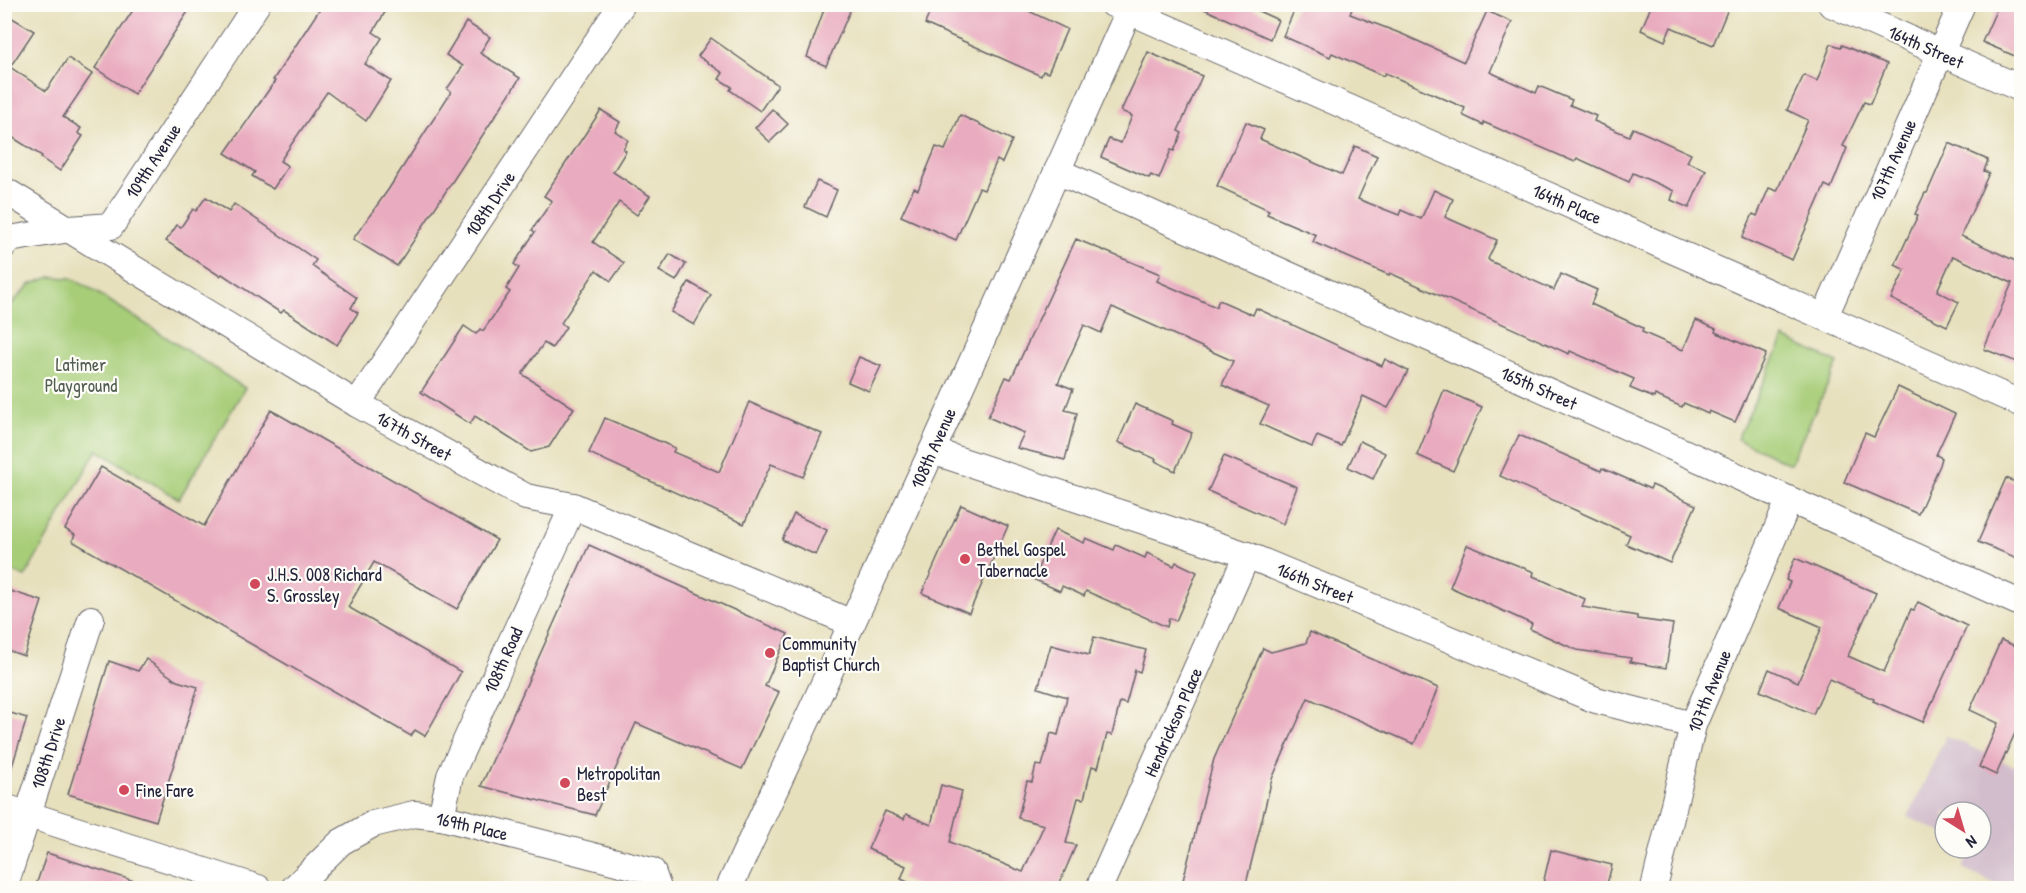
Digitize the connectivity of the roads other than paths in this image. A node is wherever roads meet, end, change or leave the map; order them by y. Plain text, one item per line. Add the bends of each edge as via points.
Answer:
1 (257, 4) edge
2 (622, 4) edge
3 (1831, 4) edge
4 (1962, 4) edge
5 (1125, 7) edge
6 (1941, 53) junction
7 (2022, 90) edge
8 (1057, 171) junction
9 (4, 190) edge
10 (70, 229) junction
11 (4, 245) edge
12 (1825, 316) junction
13 (357, 404) junction
14 (2022, 404) edge
15 (932, 451) junction
16 (1789, 501) junction
17 (573, 506) junction
18 (1246, 555) junction
19 (2022, 604) edge
20 (91, 619) dead end
21 (852, 623) junction
22 (1693, 724) junction
23 (16, 811) edge
24 (441, 817) junction
25 (4, 888) edge
26 (258, 888) edge
27 (294, 888) edge
28 (658, 888) edge
29 (729, 888) edge
30 (1099, 888) edge
31 (1654, 888) edge

1 - 10 street, 109th Avenue via 111,225
2 - 13 street, 108th Drive
3 - 6 street, 164th Street
4 - 6 street, 107th Avenue
5 - 8 street, 108th Avenue
5 - 12 street, 164th Place
6 - 7 street, 164th Street
6 - 12 street, 107th Avenue
8 - 15 street, 108th Avenue
8 - 16 street, 165th Street
9 - 10 street, 167th Street
10 - 11 street, 109th Avenue via 9,239
10 - 13 street, 167th Street
12 - 14 street, 164th Place
13 - 17 street, 167th Street via 526,497
15 - 18 street, 166th Street
15 - 21 street, 108th Avenue
16 - 19 street, 165th Street
16 - 22 street, 107th Avenue
17 - 21 street, 167th Street
17 - 24 street, 108th Road via 450,776
18 - 22 street, 166th Street via 1596,700
18 - 30 street, Hendrickson Place
20 - 23 street, 108th Drive
21 - 29 street, 108th Avenue
22 - 31 street, 107th Avenue
23 - 25 street, 108th Drive
23 - 26 street
24 - 27 street, 169th Place via 414,814 373,824 341,842
24 - 28 street, 169th Place via 652,871

